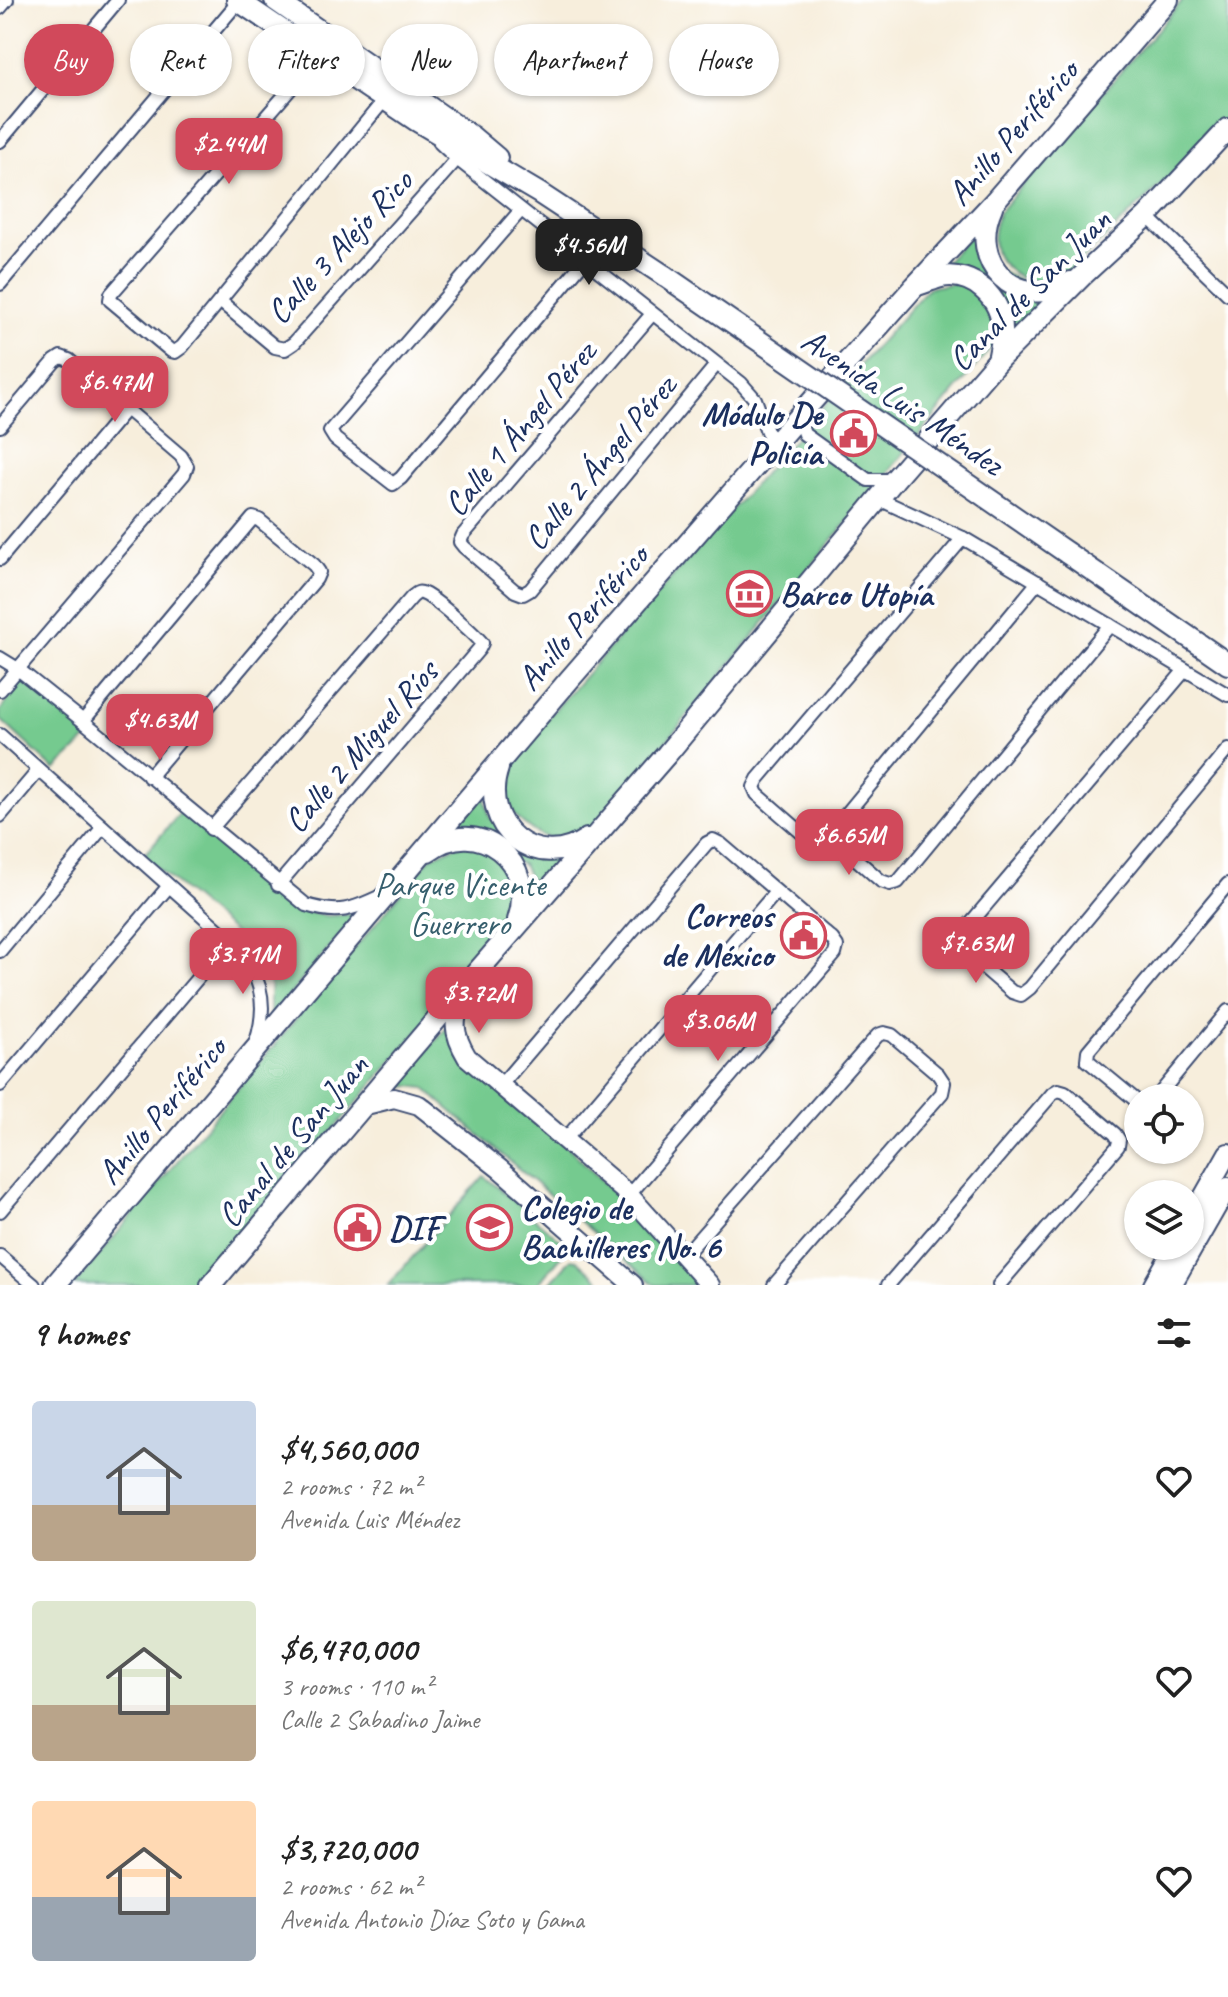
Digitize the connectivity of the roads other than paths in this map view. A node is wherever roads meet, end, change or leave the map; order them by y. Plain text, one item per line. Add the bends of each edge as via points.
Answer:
1 (7, 0) edge
2 (118, 0) edge
3 (275, 0) edge
4 (238, 1) edge
5 (1167, 1) edge
6 (0, 8) edge
7 (273, 24) edge
8 (365, 85) edge
9 (284, 96) edge
10 (385, 99) junction
11 (417, 121) junction
12 (1228, 129) edge
13 (0, 141) edge
14 (457, 159) junction
15 (539, 193) junction
16 (993, 203) junction
17 (521, 210) junction
18 (1147, 216) junction
19 (585, 260) junction
20 (1082, 276) junction
21 (0, 284) edge
22 (915, 286) junction
23 (1226, 288) edge
24 (221, 302) junction
25 (652, 314) junction
26 (998, 360) junction
27 (716, 365) junction
28 (126, 409) junction
29 (798, 417) junction
30 (0, 426) edge
31 (772, 445) junction
32 (894, 480) junction
33 (879, 499) junction
34 (963, 538) junction
35 (0, 559) edge
36 (1038, 582) junction
37 (523, 594) joint
38 (1110, 625) junction
39 (0, 658) edge
40 (1228, 664) edge
41 (18, 669) junction
42 (1185, 670) junction
43 (0, 690) edge
44 (1228, 695) edge
45 (83, 721) junction
46 (0, 735) edge
47 (1228, 749) edge
48 (501, 761) junction
49 (39, 770) junction
50 (149, 777) junction
51 (0, 816) edge
52 (103, 827) junction
53 (211, 829) junction
54 (596, 833) junction
55 (824, 839) junction
56 (417, 860) junction
57 (1228, 884) edge
58 (278, 885) junction
59 (168, 887) junction
60 (390, 891) junction
61 (776, 892) junction
62 (515, 927) junction
63 (230, 940) junction
64 (0, 951) edge
65 (464, 987) junction
66 (1228, 1011) edge
67 (253, 1051) junction
68 (1168, 1084) edge
69 (0, 1085) edge
70 (500, 1086) junction
71 (1124, 1090) edge
72 (362, 1106) junction
73 (564, 1141) junction
74 (1228, 1153) edge
75 (1227, 1192) edge
76 (629, 1195) junction
77 (1204, 1195) edge
78 (0, 1211) edge
79 (0, 1256) edge
80 (683, 1257) junction
81 (1167, 1260) edge
82 (34, 1285) edge
83 (55, 1285) edge
84 (211, 1285) edge
85 (633, 1285) edge
86 (710, 1285) edge
87 (774, 1285) edge
88 (888, 1285) edge
89 (999, 1285) edge
90 (1153, 1285) edge
91 (1172, 1285) edge

1 - 6 street
2 - 13 street
3 - 15 main road, Avenida Luis Méndez via 471,136
4 - 7 main road, Avenida Luis Méndez
4 - 21 street
5 - 16 main road, Anillo Periférico
8 - 10 main road, Avenida Luis Méndez
9 - 24 street via 110,300 175,352
10 - 11 main road, Avenida Luis Méndez
10 - 24 street
11 - 14 street, Avenida Luis Méndez
11 - 15 main road, Avenida Luis Méndez
12 - 18 main road, Canal de San Juan
14 - 17 street, Avenida Luis Méndez
14 - 24 street, Calle 3 Alejo Rico via 285,349 275,347
15 - 40 main road, Avenida Luis Méndez, bridge
16 - 20 main road via 985,248 1002,278 1015,287 1044,292
16 - 22 main road, Anillo Periférico
17 - 19 street, Avenida Luis Méndez
17 - 19 street via 330,431 335,439 393,484
18 - 20 main road, Canal de San Juan
18 - 23 street
19 - 25 street, Avenida Luis Méndez
20 - 26 main road, Canal de San Juan
22 - 26 main road via 953,277 988,294 1003,330
22 - 29 main road, Anillo Periférico
25 - 27 street, Avenida Luis Méndez
25 - 37 street, Calle 1 Ángel Pérez via 463,535 460,542
26 - 32 main road, Canal de San Juan
27 - 31 street, Avenida Luis Méndez via 755,399
27 - 37 street, Calle 2 Ángel Pérez
28 - 30 street via 61,357
28 - 35 street
28 - 41 street via 181,456 187,466 184,474
29 - 31 main road, Anillo Periférico
29 - 32 street via 804,434 868,480
31 - 48 main road, Anillo Periférico
32 - 33 main road, Canal de San Juan
33 - 34 street
33 - 54 main road
34 - 36 street
34 - 55 street via 754,787 810,840
36 - 38 street
36 - 55 street
38 - 42 street
38 - 55 street via 898,882 881,881
39 - 41 street
41 - 43 street
41 - 45 street
42 - 44 street
42 - 47 street via 958,941 962,949 1021,995
45 - 50 street
45 - 50 street via 253,518 314,565 316,579
46 - 49 street
48 - 54 main road via 493,784 495,809 512,836 551,852 575,847
48 - 56 main road, Anillo Periférico
49 - 51 street
49 - 52 street
50 - 53 street
52 - 59 street
52 - 64 street
53 - 58 street
53 - 58 street, Calle 2 Miguel Ríos via 412,597 426,594 482,643 479,649
54 - 62 main road
56 - 60 main road, Anillo Periférico
56 - 62 main road via 439,844 463,838 500,850 521,879 524,904
57 - 71 street via 1088,1051 1087,1060
58 - 60 street via 325,911 359,907
59 - 63 street
59 - 69 street
60 - 67 main road, Anillo Periférico
61 - 70 street via 721,844 707,843
61 - 73 street
61 - 76 street via 837,946 835,954
62 - 65 main road, Canal de San Juan
63 - 67 street via 250,962 258,982 262,1024
63 - 78 street
65 - 70 street via 456,1039 467,1057
65 - 72 main road, Canal de San Juan
66 - 68 street
67 - 83 main road, Anillo Periférico
70 - 73 street
72 - 84 main road, Canal de San Juan
72 - 85 street via 394,1098 431,1112
73 - 76 street
74 - 77 street
75 - 91 street
76 - 80 street
79 - 82 street
80 - 86 street
80 - 87 street via 867,1047 884,1033 892,1035 938,1074 944,1083 942,1093
81 - 90 street
88 - 89 street via 1058,1090 1065,1092 1115,1134 1118,1146

